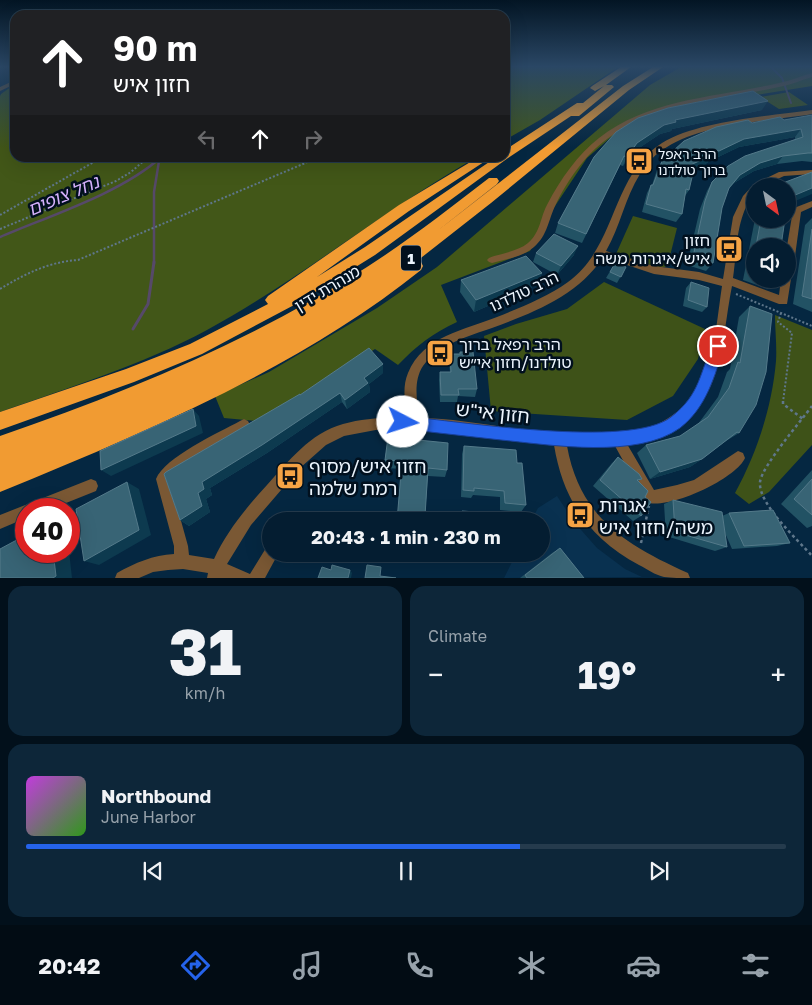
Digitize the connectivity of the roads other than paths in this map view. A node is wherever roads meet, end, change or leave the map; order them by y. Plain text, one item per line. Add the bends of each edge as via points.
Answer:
1 (595, 94) edge
2 (598, 94) edge
3 (600, 94) edge
4 (609, 94) edge
5 (612, 94) edge
6 (739, 94) edge
7 (812, 112) edge
8 (510, 142) edge
9 (510, 152) edge
10 (478, 162) edge
11 (496, 162) edge
12 (812, 172) edge
13 (774, 178) edge
14 (746, 198) edge
15 (812, 204) edge
16 (793, 238) edge
17 (600, 253) junction
18 (492, 260) dead end
19 (727, 285) junction
20 (785, 288) edge
21 (128, 376) junction
22 (0, 421) edge
23 (414, 423) junction
24 (244, 425) edge
25 (558, 439) junction
26 (618, 440) junction
27 (0, 446) edge
28 (738, 458) dead end
29 (0, 463) edge
30 (0, 482) edge
31 (91, 486) dead end
32 (61, 498) edge
33 (15, 516) edge
34 (0, 522) edge
35 (182, 560) junction
36 (266, 562) edge
37 (213, 574) edge
38 (122, 578) edge
39 (244, 578) edge
40 (256, 578) edge
41 (683, 578) edge

1 - 8 highway
2 - 9 highway
3 - 27 highway, מנהרת ידין / 1 via 426,234 311,308 232,350 159,383
4 - 29 highway, מנהרת ידין / 1 via 562,137 436,240 319,318 163,397
5 - 30 highway via 563,145 401,278 356,309 282,353 180,406
6 - 18 street via 663,109 622,124 600,140 554,199 543,232 529,246
7 - 17 street, הרב טולדנו via 700,131 658,149 631,182
10 - 21 highway via 404,208 269,303
11 - 21 highway via 370,252 316,286 196,349
12 - 13 street via 782,174
14 - 19 street, חזון אי"ש via 737,217
15 - 16 street via 797,210
17 - 19 street via 654,270 699,276
17 - 23 street, הרב טולדנו via 586,273 558,294 449,340 426,355 413,374
19 - 20 street via 783,300
19 - 26 street, חזון אי"ש via 713,367 694,404 663,430
21 - 22 highway
23 - 25 street, חזון אי"ש
23 - 37 street, חזון אי"ש via 361,425 333,434 318,443 296,462 252,513
24 - 35 street via 179,463 164,479
25 - 26 street, חזון אי"ש
25 - 41 street via 565,476 580,506 603,532
26 - 28 street via 651,497 695,487 717,476
31 - 32 street
33 - 34 street
35 - 37 street
35 - 38 street via 151,565
36 - 40 street
37 - 39 street

